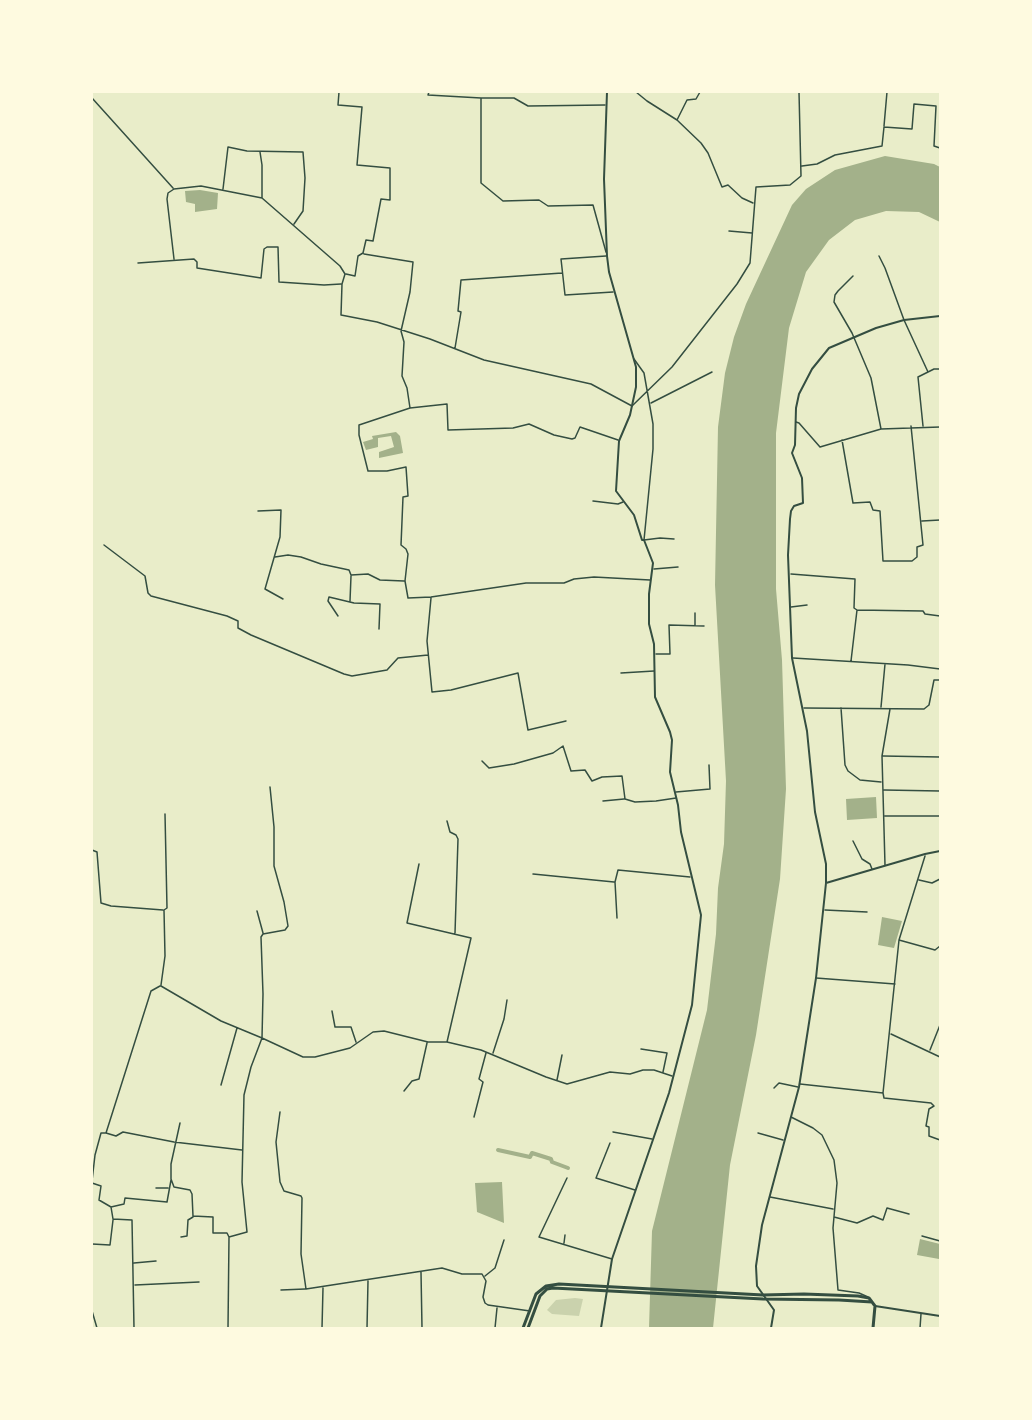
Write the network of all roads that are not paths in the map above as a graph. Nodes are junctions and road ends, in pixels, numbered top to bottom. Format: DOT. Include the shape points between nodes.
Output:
graph roads {
  1 [pos="339,92"];
  2 [pos="429,92"];
  3 [pos="607,92"];
  4 [pos="636,92"];
  5 [pos="700,92"];
  6 [pos="784,92"];
  7 [pos="886,92"];
  8 [pos="92,98"];
  9 [pos="481,98"];
  10 [pos="605,105"];
  11 [pos="677,120"];
  12 [pos="884,127"];
  13 [pos="940,148"];
  14 [pos="260,152"];
  15 [pos="801,166"];
  16 [pos="174,189"];
  17 [pos="223,190"];
  18 [pos="262,198"];
  19 [pos="754,203"];
  20 [pos="293,226"];
  21 [pos="729,231"];
  22 [pos="752,233"];
  23 [pos="363,253"];
  24 [pos="607,256"];
  25 [pos="879,256"];
  26 [pos="174,259"];
  27 [pos="138,263"];
  28 [pos="562,273"];
  29 [pos="345,274"];
  30 [pos="853,276"];
  31 [pos="342,284"];
  32 [pos="614,291"];
  33 [pos="940,316"];
  34 [pos="904,320"];
  35 [pos="401,331"];
  36 [pos="853,336"];
  37 [pos="455,348"];
  38 [pos="633,358"];
  39 [pos="940,369"];
  40 [pos="712,372"];
  41 [pos="928,372"];
  42 [pos="648,390"];
  43 [pos="651,403"];
  44 [pos="632,406"];
  45 [pos="410,408"];
  46 [pos="795,421"];
  47 [pos="911,426"];
  48 [pos="923,426"];
  49 [pos="940,427"];
  50 [pos="881,429"];
  51 [pos="842,440"];
  52 [pos="619,441"];
  53 [pos="593,501"];
  54 [pos="623,501"];
  55 [pos="258,511"];
  56 [pos="940,520"];
  57 [pos="921,522"];
  58 [pos="674,539"];
  59 [pos="645,540"];
  60 [pos="104,545"];
  61 [pos="275,557"];
  62 [pos="678,567"];
  63 [pos="653,569"];
  64 [pos="790,574"];
  65 [pos="351,575"];
  66 [pos="651,580"];
  67 [pos="405,581"];
  68 [pos="431,597"];
  69 [pos="283,599"];
  70 [pos="350,602"];
  71 [pos="807,605"];
  72 [pos="790,607"];
  73 [pos="856,610"];
  74 [pos="695,614"];
  75 [pos="338,616"];
  76 [pos="940,616"];
  77 [pos="696,626"];
  78 [pos="704,626"];
  79 [pos="379,629"];
  80 [pos="655,654"];
  81 [pos="428,655"];
  82 [pos="792,658"];
  83 [pos="852,661"];
  84 [pos="885,663"];
  85 [pos="940,669"];
  86 [pos="654,671"];
  87 [pos="621,674"];
  88 [pos="940,680"];
  89 [pos="890,707"];
  90 [pos="803,708"];
  91 [pos="841,708"];
  92 [pos="881,708"];
  93 [pos="566,721"];
  94 [pos="882,756"];
  95 [pos="940,757"];
  96 [pos="482,761"];
  97 [pos="709,765"];
  98 [pos="882,782"];
  99 [pos="270,787"];
  100 [pos="883,790"];
  101 [pos="940,791"];
  102 [pos="675,792"];
  103 [pos="676,798"];
  104 [pos="625,799"];
  105 [pos="603,801"];
  106 [pos="165,814"];
  107 [pos="884,816"];
  108 [pos="940,816"];
  109 [pos="447,821"];
  110 [pos="853,841"];
  111 [pos="92,850"];
  112 [pos="940,851"];
  113 [pos="925,854"];
  114 [pos="419,864"];
  115 [pos="885,866"];
  116 [pos="872,870"];
  117 [pos="534,874"];
  118 [pos="691,877"];
  119 [pos="918,879"];
  120 [pos="940,879"];
  121 [pos="615,882"];
  122 [pos="826,883"];
  123 [pos="164,910"];
  124 [pos="824,910"];
  125 [pos="257,911"];
  126 [pos="867,912"];
  127 [pos="617,918"];
  128 [pos="263,934"];
  129 [pos="455,934"];
  130 [pos="900,940"];
  131 [pos="940,946"];
  132 [pos="816,978"];
  133 [pos="896,985"];
  134 [pos="161,986"];
  135 [pos="507,1000"];
  136 [pos="332,1011"];
  137 [pos="940,1025"];
  138 [pos="237,1028"];
  139 [pos="891,1034"];
  140 [pos="262,1038"];
  141 [pos="428,1042"];
  142 [pos="447,1042"];
  143 [pos="356,1043"];
  144 [pos="641,1049"];
  145 [pos="930,1051"];
  146 [pos="486,1052"];
  147 [pos="493,1054"];
  148 [pos="562,1054"];
  149 [pos="940,1057"];
  150 [pos="663,1073"];
  151 [pos="673,1076"];
  152 [pos="556,1081"];
  153 [pos="221,1085"];
  154 [pos="799,1086"];
  155 [pos="774,1088"];
  156 [pos="404,1091"];
  157 [pos="883,1093"];
  158 [pos="280,1112"];
  159 [pos="791,1116"];
  160 [pos="474,1117"];
  161 [pos="180,1123"];
  162 [pos="613,1132"];
  163 [pos="106,1133"];
  164 [pos="758,1133"];
  165 [pos="652,1139"];
  166 [pos="784,1140"];
  167 [pos="940,1140"];
  168 [pos="177,1142"];
  169 [pos="610,1143"];
  170 [pos="242,1150"];
  171 [pos="567,1178"];
  172 [pos="171,1179"];
  173 [pos="92,1182"];
  174 [pos="156,1188"];
  175 [pos="169,1188"];
  176 [pos="636,1190"];
  177 [pos="769,1197"];
  178 [pos="111,1207"];
  179 [pos="834,1209"];
  180 [pos="909,1214"];
  181 [pos="193,1216"];
  182 [pos="833,1217"];
  183 [pos="113,1218"];
  184 [pos="565,1235"];
  185 [pos="922,1236"];
  186 [pos="181,1237"];
  187 [pos="229,1237"];
  188 [pos="504,1240"];
  189 [pos="940,1241"];
  190 [pos="92,1244"];
  191 [pos="564,1244"];
  192 [pos="612,1259"];
  193 [pos="156,1261"];
  194 [pos="134,1263"];
  195 [pos="421,1271"];
  196 [pos="485,1276"];
  197 [pos="368,1280"];
  198 [pos="199,1282"];
  199 [pos="134,1285"];
  200 [pos="323,1287"];
  201 [pos="586,1288"];
  202 [pos="306,1289"];
  203 [pos="281,1290"];
  204 [pos="869,1298"];
  205 [pos="874,1304"];
  206 [pos="497,1308"];
  207 [pos="92,1311"];
  208 [pos="532,1311"];
  209 [pos="921,1313"];
  210 [pos="940,1315"];
  211 [pos="92,1317"];
  212 [pos="97,1329"];
  213 [pos="134,1329"];
  214 [pos="228,1329"];
  215 [pos="322,1329"];
  216 [pos="367,1329"];
  217 [pos="422,1329"];
  218 [pos="495,1329"];
  219 [pos="523,1329"];
  220 [pos="528,1329"];
  221 [pos="601,1329"];
  222 [pos="771,1329"];
  223 [pos="873,1329"];
  224 [pos="920,1329"];
  1 -- 23 [label="street" via="338,105 362,106 357,165 390,168 390,200 381,199 372,241 366,240"];
  2 -- 9 [label="street" via="428,95"];
  3 -- 10 [label="street"];
  4 -- 11 [label="street"];
  5 -- 11 [label="street" via="696,99 687,100"];
  6 -- 15 [label="street" via="799,92"];
  7 -- 12 [label="street"];
  8 -- 16 [label="street"];
  9 -- 10 [label="street" via="514,98 528,106"];
  9 -- 24 [label="street" via="481,183 503,201 593,205"];
  10 -- 24 [label="street"];
  11 -- 19 [label="street" via="708,153 722,187 728,185"];
  12 -- 13 [label="street" via="912,129 914,104 936,106 934,146"];
  12 -- 15 [label="street" via="882,146"];
  14 -- 17 [label="street" via="228,147"];
  14 -- 18 [label="street"];
  14 -- 20 [label="street" via="303,152 303,211"];
  15 -- 19 [label="street" via="801,176 790,185 756,187"];
  16 -- 17 [label="street" via="201,186"];
  16 -- 26 [label="street" via="168,192 167,199"];
  17 -- 18 [label="street"];
  18 -- 20 [label="street"];
  19 -- 22 [label="street"];
  20 -- 29 [label="street"];
  21 -- 22 [label="street"];
  22 -- 42 [label="street" via="750,263 737,284 672,367"];
  23 -- 29 [label="street" via="358,256 355,276"];
  23 -- 35 [label="street" via="413,262"];
  24 -- 28 [label="street" via="561,259"];
  24 -- 32 [label="street"];
  25 -- 34 [label="street"];
  26 -- 27 [label="street"];
  26 -- 31 [label="street" via="194,259 197,268 261,278 264,249 278,247 279,282"];
  28 -- 32 [label="street" via="565,296"];
  28 -- 37 [label="street" via="461,280"];
  29 -- 31 [label="street"];
  30 -- 36 [label="street" via="834,295 834,302"];
  31 -- 35 [label="street" via="341,315"];
  32 -- 38 [label="street"];
  33 -- 34 [label="street"];
  34 -- 36 [label="street"];
  34 -- 41 [label="street"];
  35 -- 37 [label="street"];
  35 -- 45 [label="street" via="402,376"];
  36 -- 46 [label="street" via="829,348 812,369 799,394"];
  36 -- 50 [label="street" via="871,378"];
  37 -- 44 [label="street" via="484,360 591,384"];
  38 -- 42 [label="street" via="644,373"];
  38 -- 44 [label="street" via="636,387"];
  39 -- 41 [label="street"];
  40 -- 43 [label="street"];
  41 -- 48 [label="street" via="918,380"];
  42 -- 43 [label="street"];
  42 -- 44 [label="street"];
  43 -- 59 [label="street" via="653,449"];
  44 -- 52 [label="street"];
  45 -- 52 [label="street" via="447,404 448,430 529,424 572,439 580,427"];
  45 -- 67 [label="street" via="359,425 368,471 406,467 408,496 404,497 401,545 408,554"];
  46 -- 51 [label="street" via="819,447"];
  46 -- 64 [label="street" via="792,453 802,478 803,503 791,511"];
  47 -- 48 [label="street"];
  47 -- 50 [label="street"];
  47 -- 57 [label="street"];
  48 -- 49 [label="street"];
  50 -- 51 [label="street"];
  51 -- 57 [label="street" via="853,503 870,502 873,510 880,511 882,561 916,559 917,547 923,545"];
  52 -- 54 [label="street" via="616,491"];
  53 -- 54 [label="street"];
  54 -- 59 [label="street"];
  55 -- 61 [label="street" via="280,510"];
  56 -- 57 [label="street"];
  58 -- 59 [label="street"];
  59 -- 63 [label="street"];
  60 -- 81 [label="street" via="145,576 152,596 227,616 251,635 344,674 387,670 398,658"];
  61 -- 65 [label="street" via="301,557 349,570"];
  61 -- 69 [label="street" via="265,589"];
  62 -- 63 [label="street"];
  63 -- 66 [label="street"];
  64 -- 72 [label="street"];
  64 -- 73 [label="street" via="855,579"];
  65 -- 67 [label="street"];
  65 -- 70 [label="street"];
  66 -- 68 [label="street" via="594,577"];
  66 -- 80 [label="street" via="649,624"];
  67 -- 68 [label="street" via="408,598"];
  68 -- 81 [label="street"];
  70 -- 75 [label="street" via="329,597"];
  70 -- 79 [label="street" via="380,604"];
  71 -- 72 [label="street"];
  72 -- 82 [label="street"];
  73 -- 76 [label="street" via="923,611"];
  73 -- 83 [label="street"];
  74 -- 77 [label="street"];
  77 -- 78 [label="street"];
  77 -- 80 [label="street" via="669,625 670,654"];
  80 -- 86 [label="street"];
  81 -- 93 [label="street" via="432,692 518,673 528,730"];
  82 -- 83 [label="street"];
  82 -- 90 [label="street"];
  83 -- 84 [label="street"];
  84 -- 85 [label="street"];
  84 -- 92 [label="street"];
  86 -- 87 [label="street"];
  86 -- 102 [label="street" via="655,697 672,740 670,772"];
  88 -- 89 [label="street" via="934,680 927,708"];
  89 -- 92 [label="street"];
  89 -- 94 [label="street"];
  90 -- 91 [label="street"];
  90 -- 122 [label="street"];
  91 -- 92 [label="street"];
  91 -- 98 [label="street" via="848,771 864,782"];
  94 -- 95 [label="street"];
  94 -- 98 [label="street"];
  96 -- 104 [label="street" via="489,768 514,764 553,753 563,746 571,771 585,770 592,782 622,776"];
  97 -- 102 [label="street" via="710,789"];
  98 -- 100 [label="street"];
  99 -- 128 [label="street" via="274,866 288,926"];
  100 -- 101 [label="street"];
  100 -- 107 [label="street"];
  102 -- 103 [label="street"];
  103 -- 104 [label="street"];
  103 -- 118 [label="street"];
  104 -- 105 [label="street"];
  106 -- 123 [label="street"];
  107 -- 108 [label="street"];
  107 -- 115 [label="street"];
  109 -- 129 [label="street" via="450,832 458,839"];
  110 -- 116 [label="street"];
  111 -- 123 [label="street" via="97,852 101,903"];
  112 -- 113 [label="street"];
  113 -- 115 [label="street"];
  113 -- 119 [label="street"];
  114 -- 129 [label="street" via="407,923"];
  115 -- 116 [label="street"];
  116 -- 122 [label="street"];
  117 -- 121 [label="street"];
  118 -- 121 [label="street" via="618,870"];
  118 -- 151 [label="street" via="701,915 700,930 692,1005"];
  119 -- 120 [label="street" via="932,883"];
  119 -- 130 [label="street"];
  121 -- 127 [label="street"];
  122 -- 124 [label="street"];
  123 -- 134 [label="street"];
  124 -- 126 [label="street"];
  124 -- 132 [label="street"];
  125 -- 128 [label="street"];
  128 -- 140 [label="street"];
  129 -- 142 [label="street" via="472,940"];
  130 -- 131 [label="street" via="935,950"];
  130 -- 133 [label="street"];
  132 -- 133 [label="street"];
  132 -- 154 [label="street"];
  133 -- 139 [label="street"];
  134 -- 138 [label="street"];
  134 -- 163 [label="street" via="151,991"];
  135 -- 147 [label="street"];
  136 -- 143 [label="street" via="336,1027 351,1027"];
  137 -- 145 [label="street"];
  138 -- 140 [label="street"];
  138 -- 153 [label="street"];
  139 -- 145 [label="street"];
  139 -- 157 [label="street"];
  140 -- 143 [label="street" via="303,1057 339,1051"];
  140 -- 170 [label="street" via="244,1095"];
  141 -- 142 [label="street"];
  141 -- 143 [label="street" via="384,1031 373,1032"];
  141 -- 156 [label="street" via="418,1080"];
  142 -- 146 [label="street"];
  144 -- 150 [label="street" via="667,1053"];
  145 -- 149 [label="street"];
  146 -- 147 [label="street"];
  146 -- 160 [label="street"];
  147 -- 152 [label="street"];
  148 -- 152 [label="street"];
  150 -- 151 [label="street"];
  150 -- 152 [label="street" via="610,1072 567,1084"];
  151 -- 165 [label="street"];
  154 -- 155 [label="street" via="779,1083"];
  154 -- 157 [label="street"];
  154 -- 159 [label="street"];
  157 -- 167 [label="street" via="884,1098 931,1103 934,1106 929,1109 926,1126 929,1136"];
  158 -- 202 [label="street" via="276,1142 280,1182 285,1191 302,1198"];
  159 -- 166 [label="street"];
  159 -- 179 [label="street" via="822,1135 834,1160"];
  161 -- 168 [label="street"];
  162 -- 165 [label="street"];
  163 -- 168 [label="street" via="116,1136 123,1132"];
  163 -- 173 [label="street" via="101,1133"];
  164 -- 166 [label="street"];
  165 -- 176 [label="street"];
  166 -- 177 [label="street"];
  168 -- 170 [label="street"];
  168 -- 172 [label="street"];
  169 -- 176 [label="street" via="596,1178"];
  170 -- 187 [label="street" via="247,1232"];
  171 -- 191 [label="street" via="539,1237"];
  172 -- 175 [label="street"];
  172 -- 181 [label="street" via="177,1189 190,1190"];
  173 -- 178 [label="street" via="101,1186 99,1200"];
  174 -- 175 [label="street"];
  175 -- 178 [label="street" via="167,1202 125,1198 124,1204"];
  176 -- 192 [label="street"];
  177 -- 179 [label="street"];
  177 -- 222 [label="street" via="756,1278 757,1286 773,1307"];
  178 -- 183 [label="street"];
  179 -- 182 [label="street"];
  180 -- 182 [label="street" via="887,1208 883,1220 873,1216 857,1223"];
  181 -- 186 [label="street" via="188,1220 187,1236"];
  181 -- 187 [label="street" via="213,1217 213,1233 227,1233"];
  182 -- 204 [label="street" via="838,1290"];
  183 -- 190 [label="street" via="110,1245"];
  183 -- 194 [label="street" via="132,1220"];
  184 -- 191 [label="street"];
  185 -- 189 [label="street"];
  187 -- 214 [label="street"];
  188 -- 196 [label="street" via="495,1268"];
  191 -- 192 [label="street"];
  192 -- 221 [label="street"];
  193 -- 194 [label="street"];
  194 -- 199 [label="street"];
  195 -- 196 [label="street" via="442,1268"];
  195 -- 197 [label="street"];
  195 -- 217 [label="street"];
  196 -- 206 [label="street" via="485,1303"];
  197 -- 200 [label="street"];
  197 -- 216 [label="street"];
  198 -- 199 [label="street"];
  199 -- 213 [label="street"];
  200 -- 202 [label="street"];
  200 -- 215 [label="street"];
  201 -- 204 [label="main road"];
  201 -- 205 [label="main road"];
  201 -- 208 [label="main road" via="546,1286 536,1294"];
  202 -- 203 [label="street"];
  204 -- 205 [label="main road"];
  205 -- 209 [label="street"];
  205 -- 223 [label="main road"];
  206 -- 208 [label="street"];
  206 -- 218 [label="street"];
  207 -- 211 [label="street"];
  208 -- 219 [label="main road"];
  208 -- 220 [label="main road"];
  209 -- 210 [label="street"];
  209 -- 224 [label="street"];
  211 -- 212 [label="street"];
}
